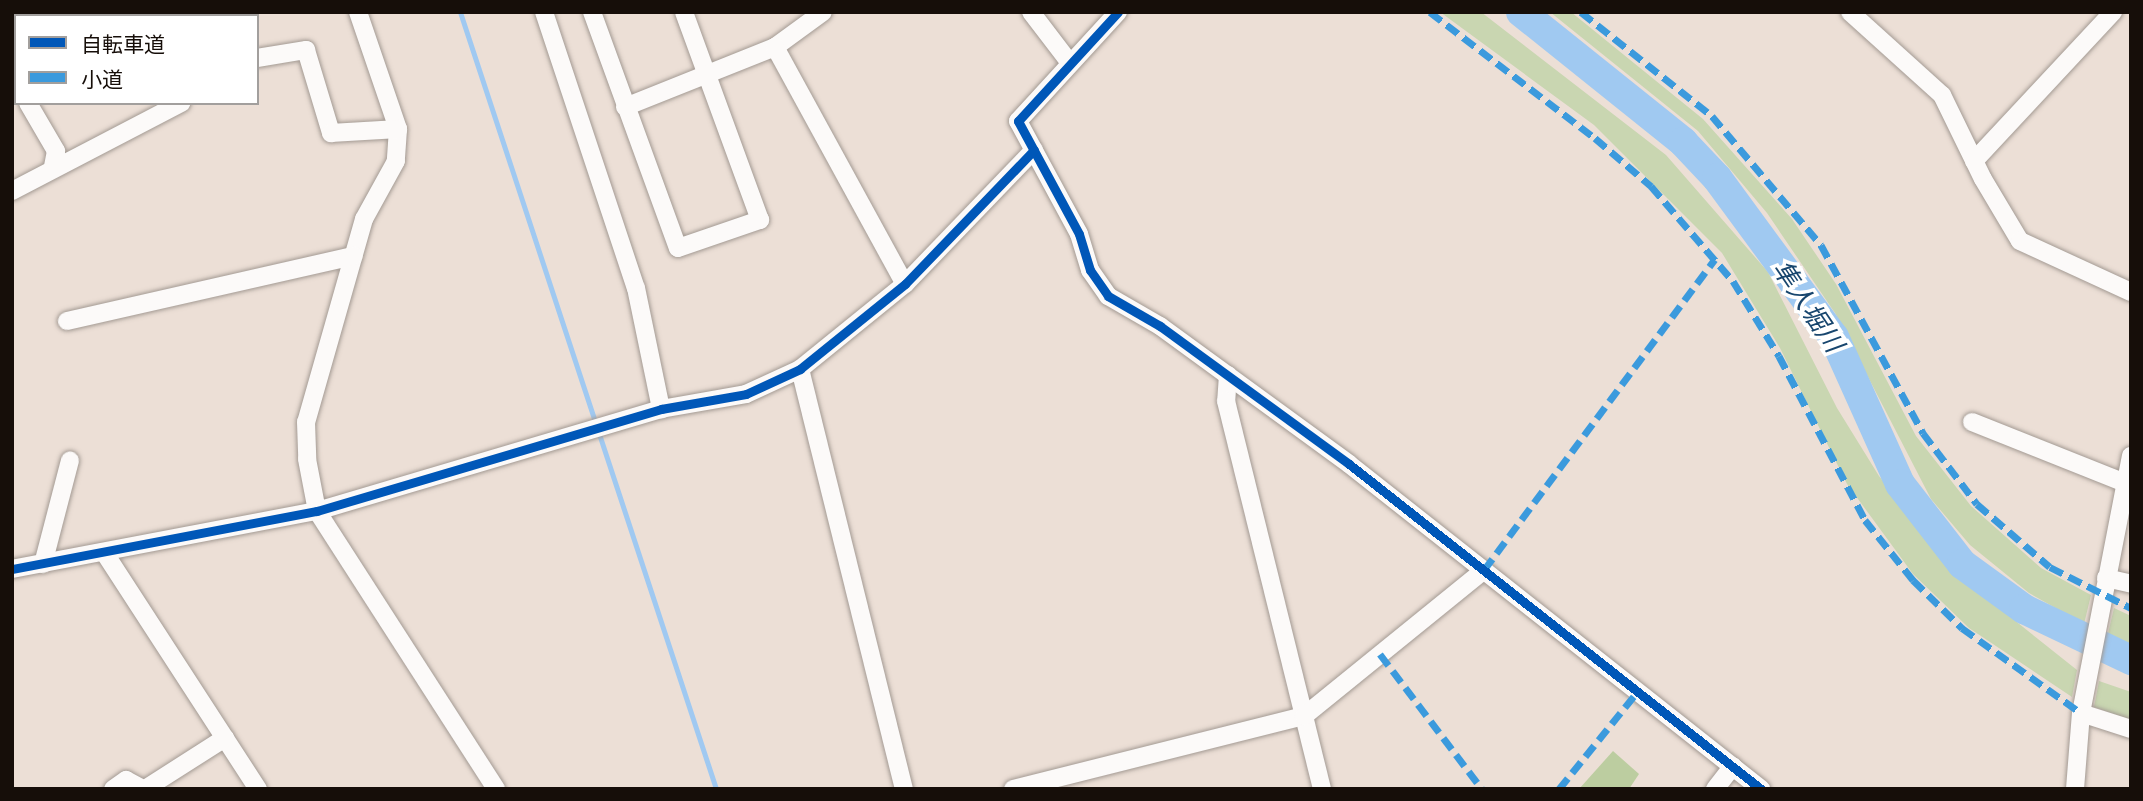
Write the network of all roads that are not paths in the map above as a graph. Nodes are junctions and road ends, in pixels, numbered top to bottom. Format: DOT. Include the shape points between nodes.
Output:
graph roads {
  1 [pos="358,12"];
  2 [pos="544,12"];
  3 [pos="592,12"];
  4 [pos="684,12"];
  5 [pos="823,12"];
  6 [pos="1031,12"];
  7 [pos="1118,12"];
  8 [pos="1850,12"];
  9 [pos="2113,12"];
  10 [pos="775,47"];
  11 [pos="259,58"];
  12 [pos="1070,63"];
  13 [pos="705,76"];
  14 [pos="29,105"];
  15 [pos="177,105"];
  16 [pos="625,107"];
  17 [pos="398,129"];
  18 [pos="1034,150"];
  19 [pos="1974,161"];
  20 [pos="53,167"];
  21 [pos="12,191"];
  22 [pos="354,256"];
  23 [pos="905,284"];
  24 [pos="2131,292"];
  25 [pos="67,321"];
  26 [pos="800,369"];
  27 [pos="1228,376"];
  28 [pos="660,409"];
  29 [pos="1972,422"];
  30 [pos="70,460"];
  31 [pos="2128,471"];
  32 [pos="317,511"];
  33 [pos="104,552"];
  34 [pos="43,564"];
  35 [pos="12,569"];
  36 [pos="1484,569"];
  37 [pos="2131,584"];
  38 [pos="2104,587"];
  39 [pos="2081,713"];
  40 [pos="1304,716"];
  41 [pos="2131,729"];
  42 [pos="225,738"];
  43 [pos="1733,766"];
  44 [pos="113,789"];
  45 [pos="144,789"];
  46 [pos="258,789"];
  47 [pos="496,789"];
  48 [pos="904,789"];
  49 [pos="1013,789"];
  50 [pos="1322,789"];
  51 [pos="1715,789"];
  52 [pos="1761,789"];
  53 [pos="2075,789"];
  1 -- 17 [label="street"];
  2 -- 28 [label="street" via="636,288"];
  3 -- 16 [label="street"];
  4 -- 13 [label="street"];
  5 -- 10 [label="street"];
  6 -- 12 [label="street"];
  7 -- 12 [label="street"];
  8 -- 19 [label="street" via="1942,95"];
  9 -- 19 [label="street"];
  10 -- 13 [label="street"];
  10 -- 23 [label="street"];
  11 -- 17 [label="street" via="306,50 331,132"];
  12 -- 18 [label="street" via="1018,121"];
  13 -- 16 [label="street"];
  13 -- 16 [label="street" via="760,220 678,248"];
  14 -- 20 [label="street" via="56,151"];
  15 -- 20 [label="street"];
  17 -- 22 [label="street" via="396,161 364,219"];
  18 -- 23 [label="street"];
  18 -- 27 [label="street" via="1079,234 1090,270 1108,296 1160,326"];
  19 -- 24 [label="street" via="2020,241"];
  20 -- 21 [label="street"];
  22 -- 25 [label="street"];
  22 -- 32 [label="street" via="306,422 307,459"];
  23 -- 26 [label="street"];
  26 -- 28 [label="street" via="746,394"];
  26 -- 48 [label="street"];
  27 -- 36 [label="street"];
  27 -- 40 [label="street" via="1226,401"];
  28 -- 32 [label="street"];
  29 -- 31 [label="street"];
  30 -- 34 [label="street"];
  31 -- 38 [label="street"];
  32 -- 33 [label="street"];
  32 -- 47 [label="street"];
  33 -- 34 [label="street"];
  33 -- 42 [label="street"];
  34 -- 35 [label="street"];
  36 -- 40 [label="street"];
  36 -- 43 [label="street"];
  37 -- 38 [label="street"];
  38 -- 39 [label="street"];
  39 -- 41 [label="street"];
  39 -- 53 [label="street"];
  40 -- 49 [label="street"];
  40 -- 50 [label="street"];
  42 -- 45 [label="street"];
  42 -- 46 [label="street"];
  43 -- 51 [label="street"];
  43 -- 52 [label="street"];
  44 -- 45 [label="street" via="125,780"];
}
